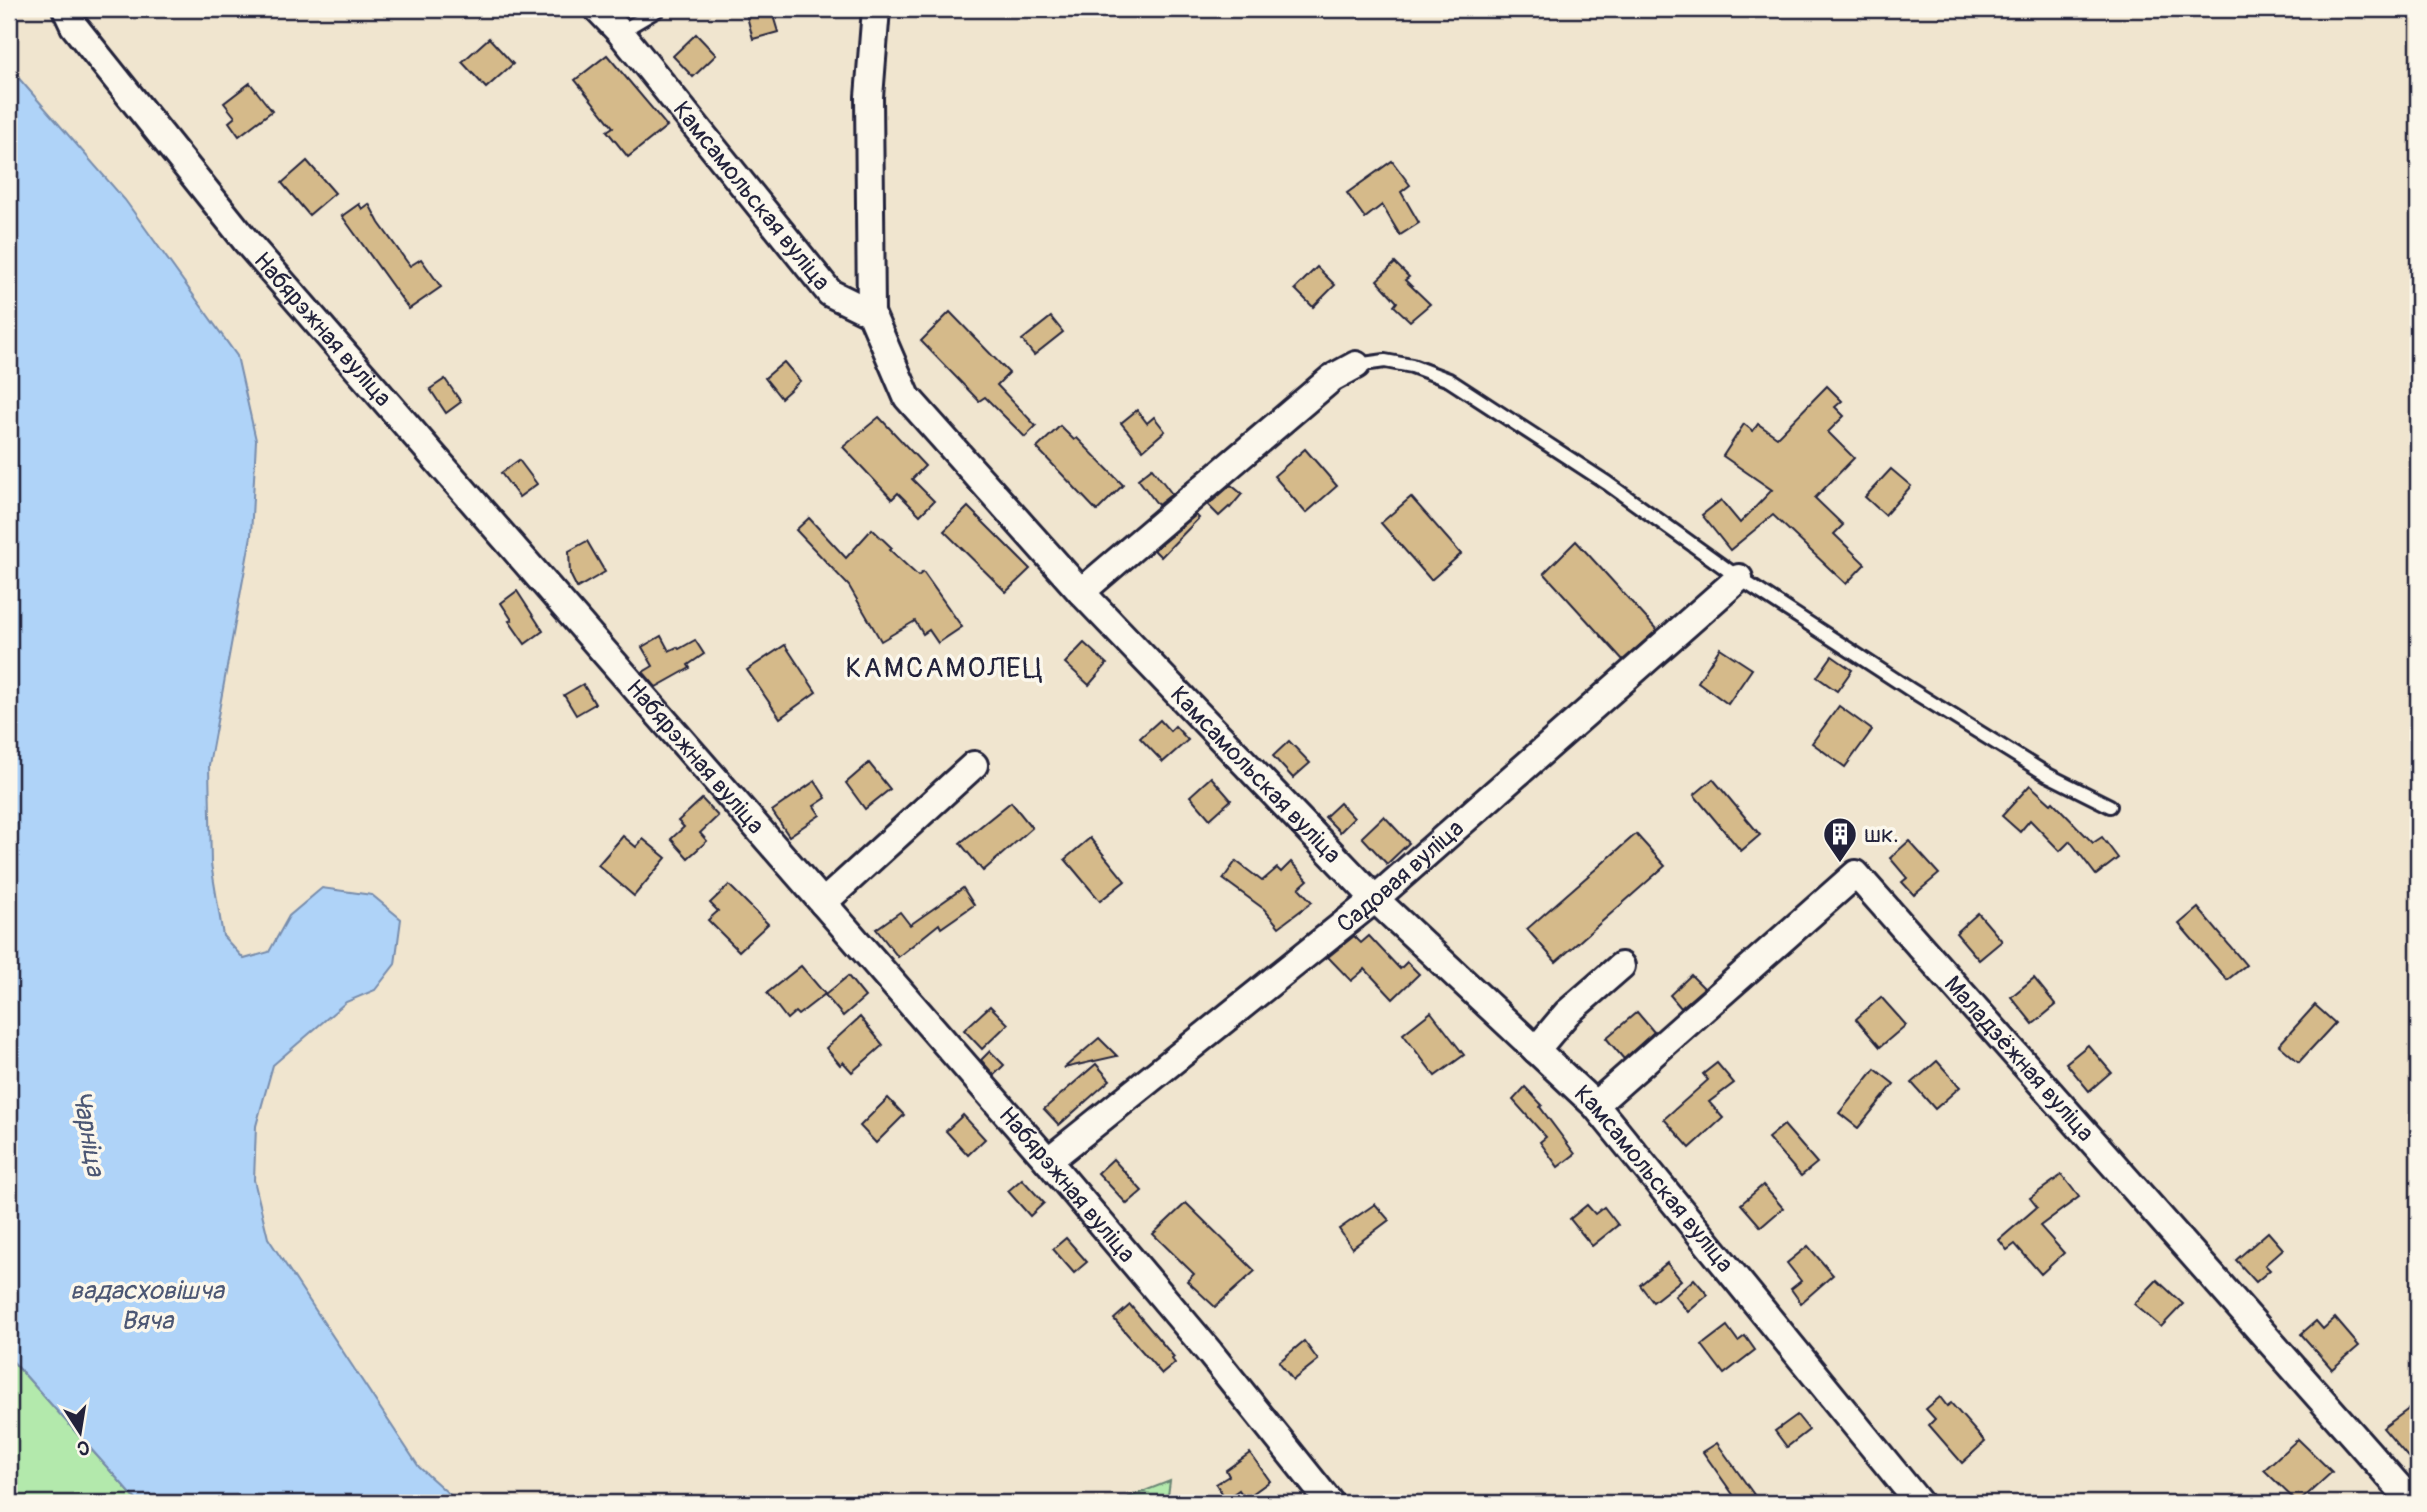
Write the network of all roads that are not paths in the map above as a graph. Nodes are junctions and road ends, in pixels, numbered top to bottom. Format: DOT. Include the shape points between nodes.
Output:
graph roads {
  1 [pos="66,9"];
  2 [pos="598,9"];
  3 [pos="659,9"];
  4 [pos="876,9"];
  5 [pos="620,32"];
  6 [pos="871,313"];
  7 [pos="1356,365"];
  8 [pos="1739,578"];
  9 [pos="1081,592"];
  10 [pos="974,765"];
  11 [pos="2110,806"];
  12 [pos="1374,899"];
  13 [pos="823,903"];
  14 [pos="1621,966"];
  15 [pos="1536,1050"];
  16 [pos="1595,1105"];
  17 [pos="1048,1161"];
  18 [pos="1330,1503"];
  19 [pos="1919,1503"];
  20 [pos="2413,1503"];
  1 -- 13 [label="street, Набярэжная вуліца" via="74,26 247,241"];
  2 -- 5 [label="street, Камсамольская вуліца"];
  3 -- 5 [label="lane"];
  4 -- 6 [label="street" via="870,97"];
  5 -- 6 [label="street, Камсамольская вуліца" via="830,293"];
  6 -- 9 [label="street, Камсамольская вуліца" via="907,397"];
  7 -- 8 [label="lane" via="1385,361 1449,380 1607,483"];
  7 -- 9 [label="street" via="1332,378"];
  8 -- 11 [label="lane" via="2048,775"];
  8 -- 12 [label="street, Садовая вуліца"];
  9 -- 12 [label="street, Камсамольская вуліца"];
  10 -- 13 [label="street"];
  12 -- 15 [label="street, Камсамольская вуліца"];
  12 -- 17 [label="street, Садовая вуліца"];
  13 -- 17 [label="street, Набярэжная вуліца"];
  14 -- 15 [label="street" via="1567,1013"];
  15 -- 16 [label="street, Камсамольская вуліца"];
  16 -- 19 [label="street, Камсамольская вуліца"];
  16 -- 20 [label="street, Маладзёжная вуліца" via="1856,874"];
  17 -- 18 [label="street, Набярэжная вуліца"];
}
